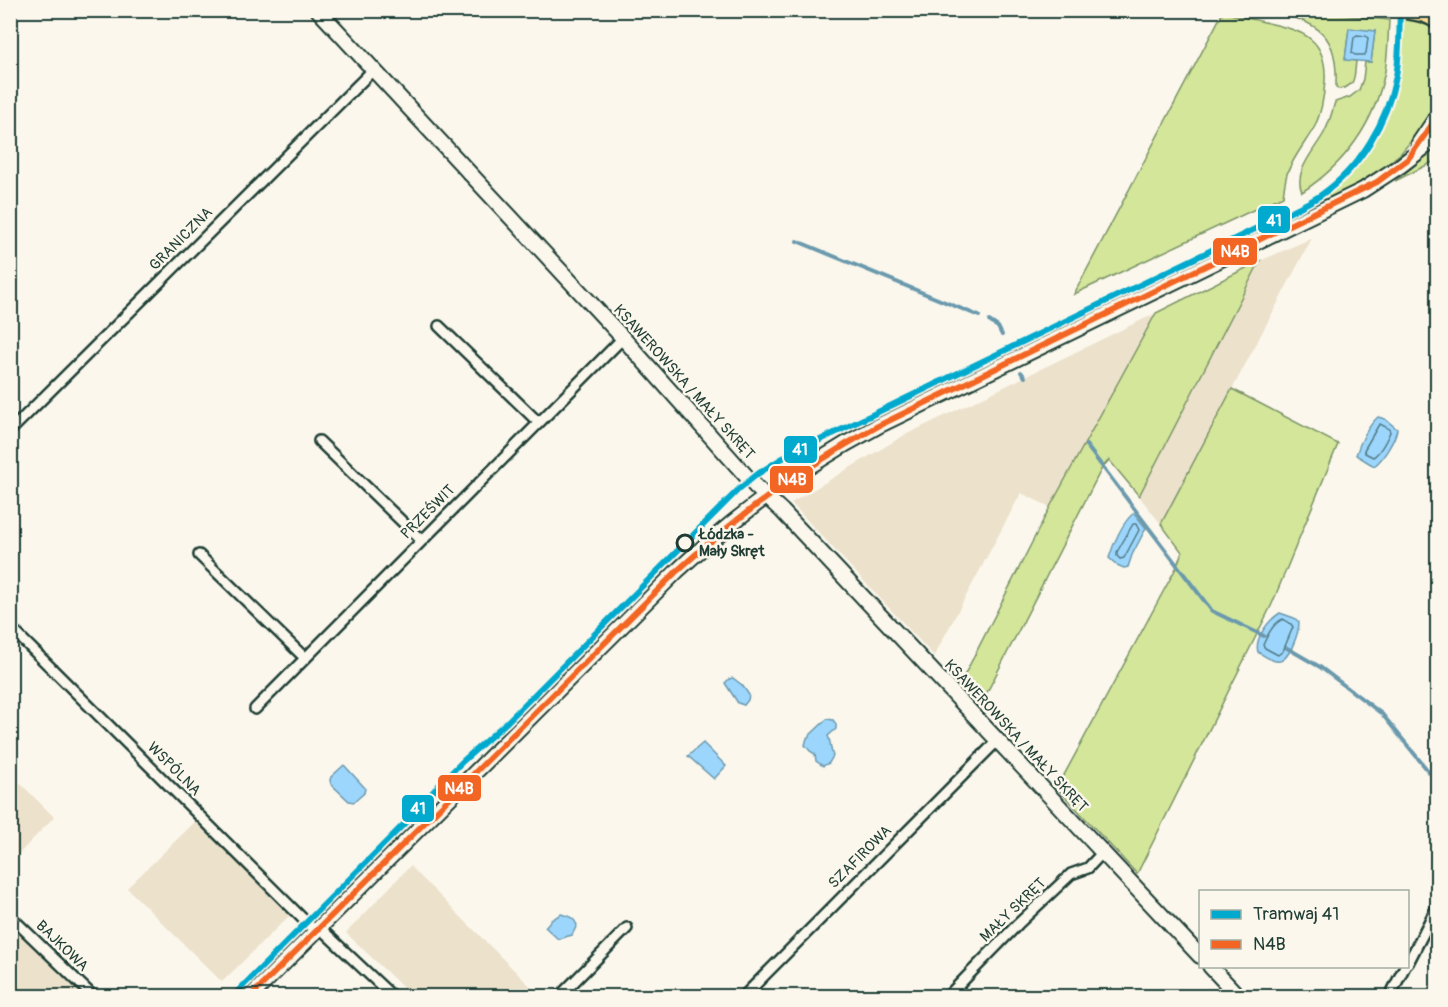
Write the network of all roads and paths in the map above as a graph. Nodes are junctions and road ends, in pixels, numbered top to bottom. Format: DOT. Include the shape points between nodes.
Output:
graph roads {
  1 [pos="318,10"];
  2 [pos="1401,10"];
  3 [pos="1433,10"];
  4 [pos="1437,21"];
  5 [pos="373,69"];
  6 [pos="1437,115"];
  7 [pos="1437,133"];
  8 [pos="1408,159"];
  9 [pos="439,326"];
  10 [pos="623,338"];
  11 [pos="538,422"];
  12 [pos="10,431"];
  13 [pos="319,441"];
  14 [pos="766,496"];
  15 [pos="421,540"];
  16 [pos="199,555"];
  17 [pos="10,627"];
  18 [pos="304,658"];
  19 [pos="255,709"];
  20 [pos="998,740"];
  21 [pos="1103,852"];
  22 [pos="1437,905"];
  23 [pos="10,916"];
  24 [pos="627,928"];
  25 [pos="318,930"];
  26 [pos="1199,955"];
  27 [pos="1409,958"];
  28 [pos="1212,968"];
  29 [pos="1404,968"];
  30 [pos="93,996"];
  31 [pos="251,996"];
  32 [pos="392,996"];
  33 [pos="560,996"];
  34 [pos="744,996"];
  35 [pos="948,996"];
  36 [pos="1238,996"];
  37 [pos="1390,996"];
  1 -- 5 [label="main road, KSAWEROWSKA / MAŁY SKRĘT"];
  2 -- 4 [label="main road"];
  3 -- 4 [label="main road"];
  5 -- 10 [label="main road, KSAWEROWSKA / MAŁY SKRĘT"];
  5 -- 12 [label="street, GRANICZNA"];
  6 -- 8 [label="main road"];
  7 -- 8 [label="main road"];
  8 -- 14 [label="main road" via="1363,190 878,426"];
  9 -- 11 [label="street"];
  10 -- 11 [label="street, PRZEŚWIT"];
  10 -- 14 [label="main road, KSAWEROWSKA / MAŁY SKRĘT"];
  11 -- 15 [label="street, PRZEŚWIT"];
  13 -- 15 [label="street"];
  14 -- 20 [label="main road, KSAWEROWSKA / MAŁY SKRĘT"];
  14 -- 25 [label="main road" via="677,571"];
  15 -- 18 [label="street, PRZEŚWIT"];
  16 -- 18 [label="street"];
  17 -- 25 [label="street, WSPÓLNA"];
  18 -- 19 [label="street, PRZEŚWIT"];
  20 -- 21 [label="main road, KSAWEROWSKA / MAŁY SKRĘT"];
  20 -- 34 [label="street, SZAFIROWA"];
  21 -- 26 [label="main road, KSAWEROWSKA / MAŁY SKRĘT"];
  21 -- 35 [label="street, MAŁY SKRĘT" via="1088,868 1071,874"];
  22 -- 27 [label="street"];
  23 -- 30 [label="street, BAJKOWA"];
  24 -- 33 [label="street"];
  25 -- 31 [label="main road"];
  25 -- 32 [label="street, WSPÓLNA"];
  28 -- 36 [label="main road"];
  29 -- 37 [label="street"];
}
